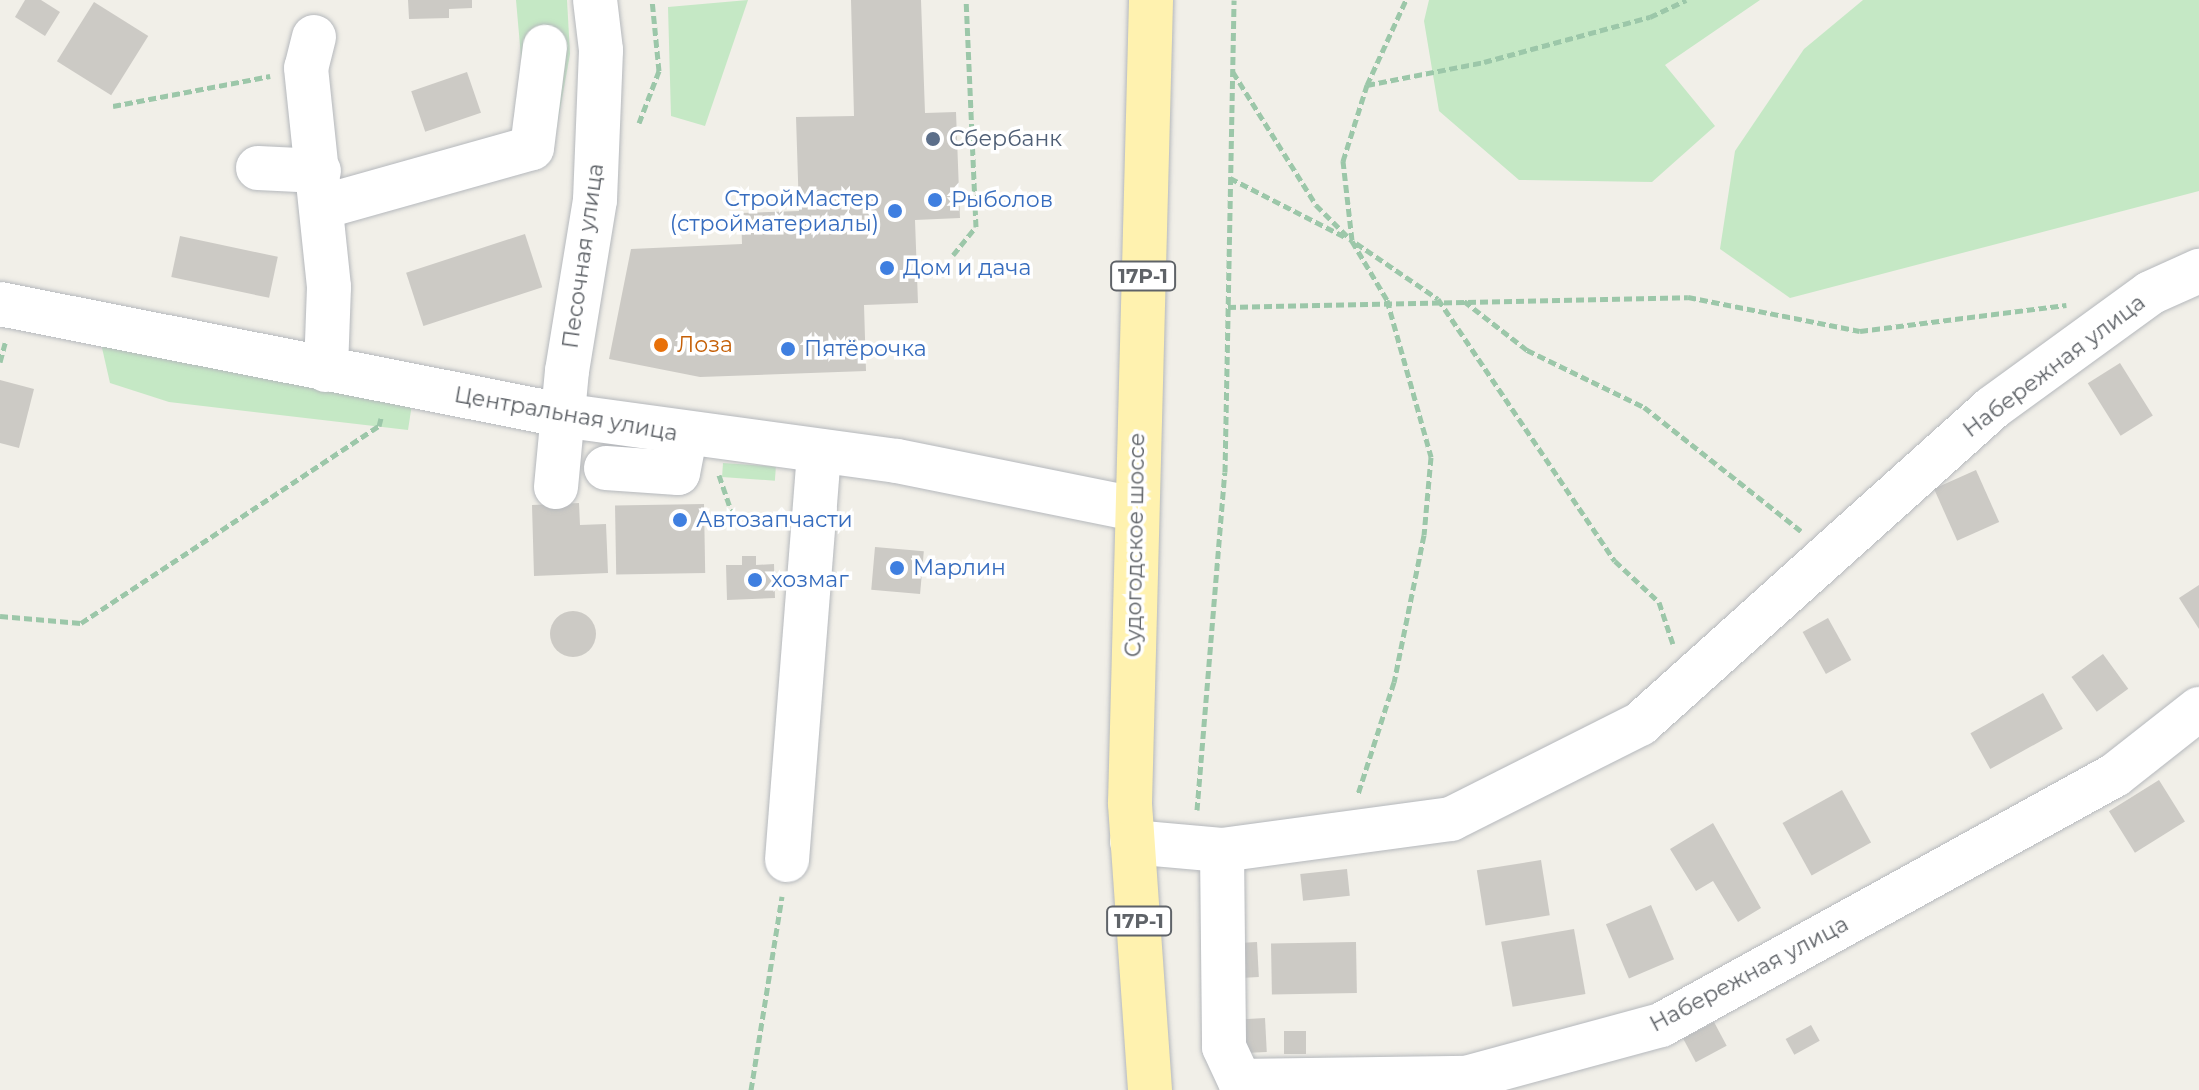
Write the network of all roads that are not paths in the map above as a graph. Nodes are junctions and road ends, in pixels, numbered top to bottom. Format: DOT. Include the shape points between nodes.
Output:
graph roads {
  1 [pos="595,0"];
  2 [pos="1151,0"];
  3 [pos="314,37"];
  4 [pos="545,47"];
  5 [pos="258,168"];
  6 [pos="321,189"];
  7 [pos="2199,271"];
  8 [pos="0,304"];
  9 [pos="326,370"];
  10 [pos="561,415"];
  11 [pos="685,436"];
  12 [pos="819,451"];
  13 [pos="606,468"];
  14 [pos="556,487"];
  15 [pos="1135,509"];
  16 [pos="2199,709"];
  17 [pos="1132,842"];
  18 [pos="1208,849"];
  19 [pos="787,860"];
  20 [pos="1150,1090"];
  1 -- 10 [label="street, Песочная улица" via="601,50 595,200"];
  2 -- 15 [label="main road, Судогодское шоссе / 17Р-1"];
  3 -- 6 [label="street" via="306,68"];
  4 -- 6 [label="street" via="532,148"];
  5 -- 6 [label="street"];
  6 -- 9 [label="street" via="329,287"];
  7 -- 18 [label="street, Набережная улица" via="2150,293 1992,408 1640,724 1451,819"];
  8 -- 9 [label="street, Центральная улица"];
  9 -- 10 [label="street, Центральная улица"];
  10 -- 11 [label="street, Центральная улица"];
  10 -- 14 [label="street, Песочная улица"];
  11 -- 12 [label="street, Центральная улица"];
  11 -- 13 [label="street" via="678,473"];
  12 -- 15 [label="street, Центральная улица" via="897,461"];
  12 -- 19 [label="street"];
  15 -- 17 [label="main road, Судогодское шоссе / 17Р-1"];
  16 -- 18 [label="street, Набережная улица" via="2115,775 1661,1025 1466,1078 1240,1081 1224,1047"];
  17 -- 18 [label="street, Набережная улица"];
  17 -- 20 [label="main road, Судогодское шоссе / 17Р-1"];
}
